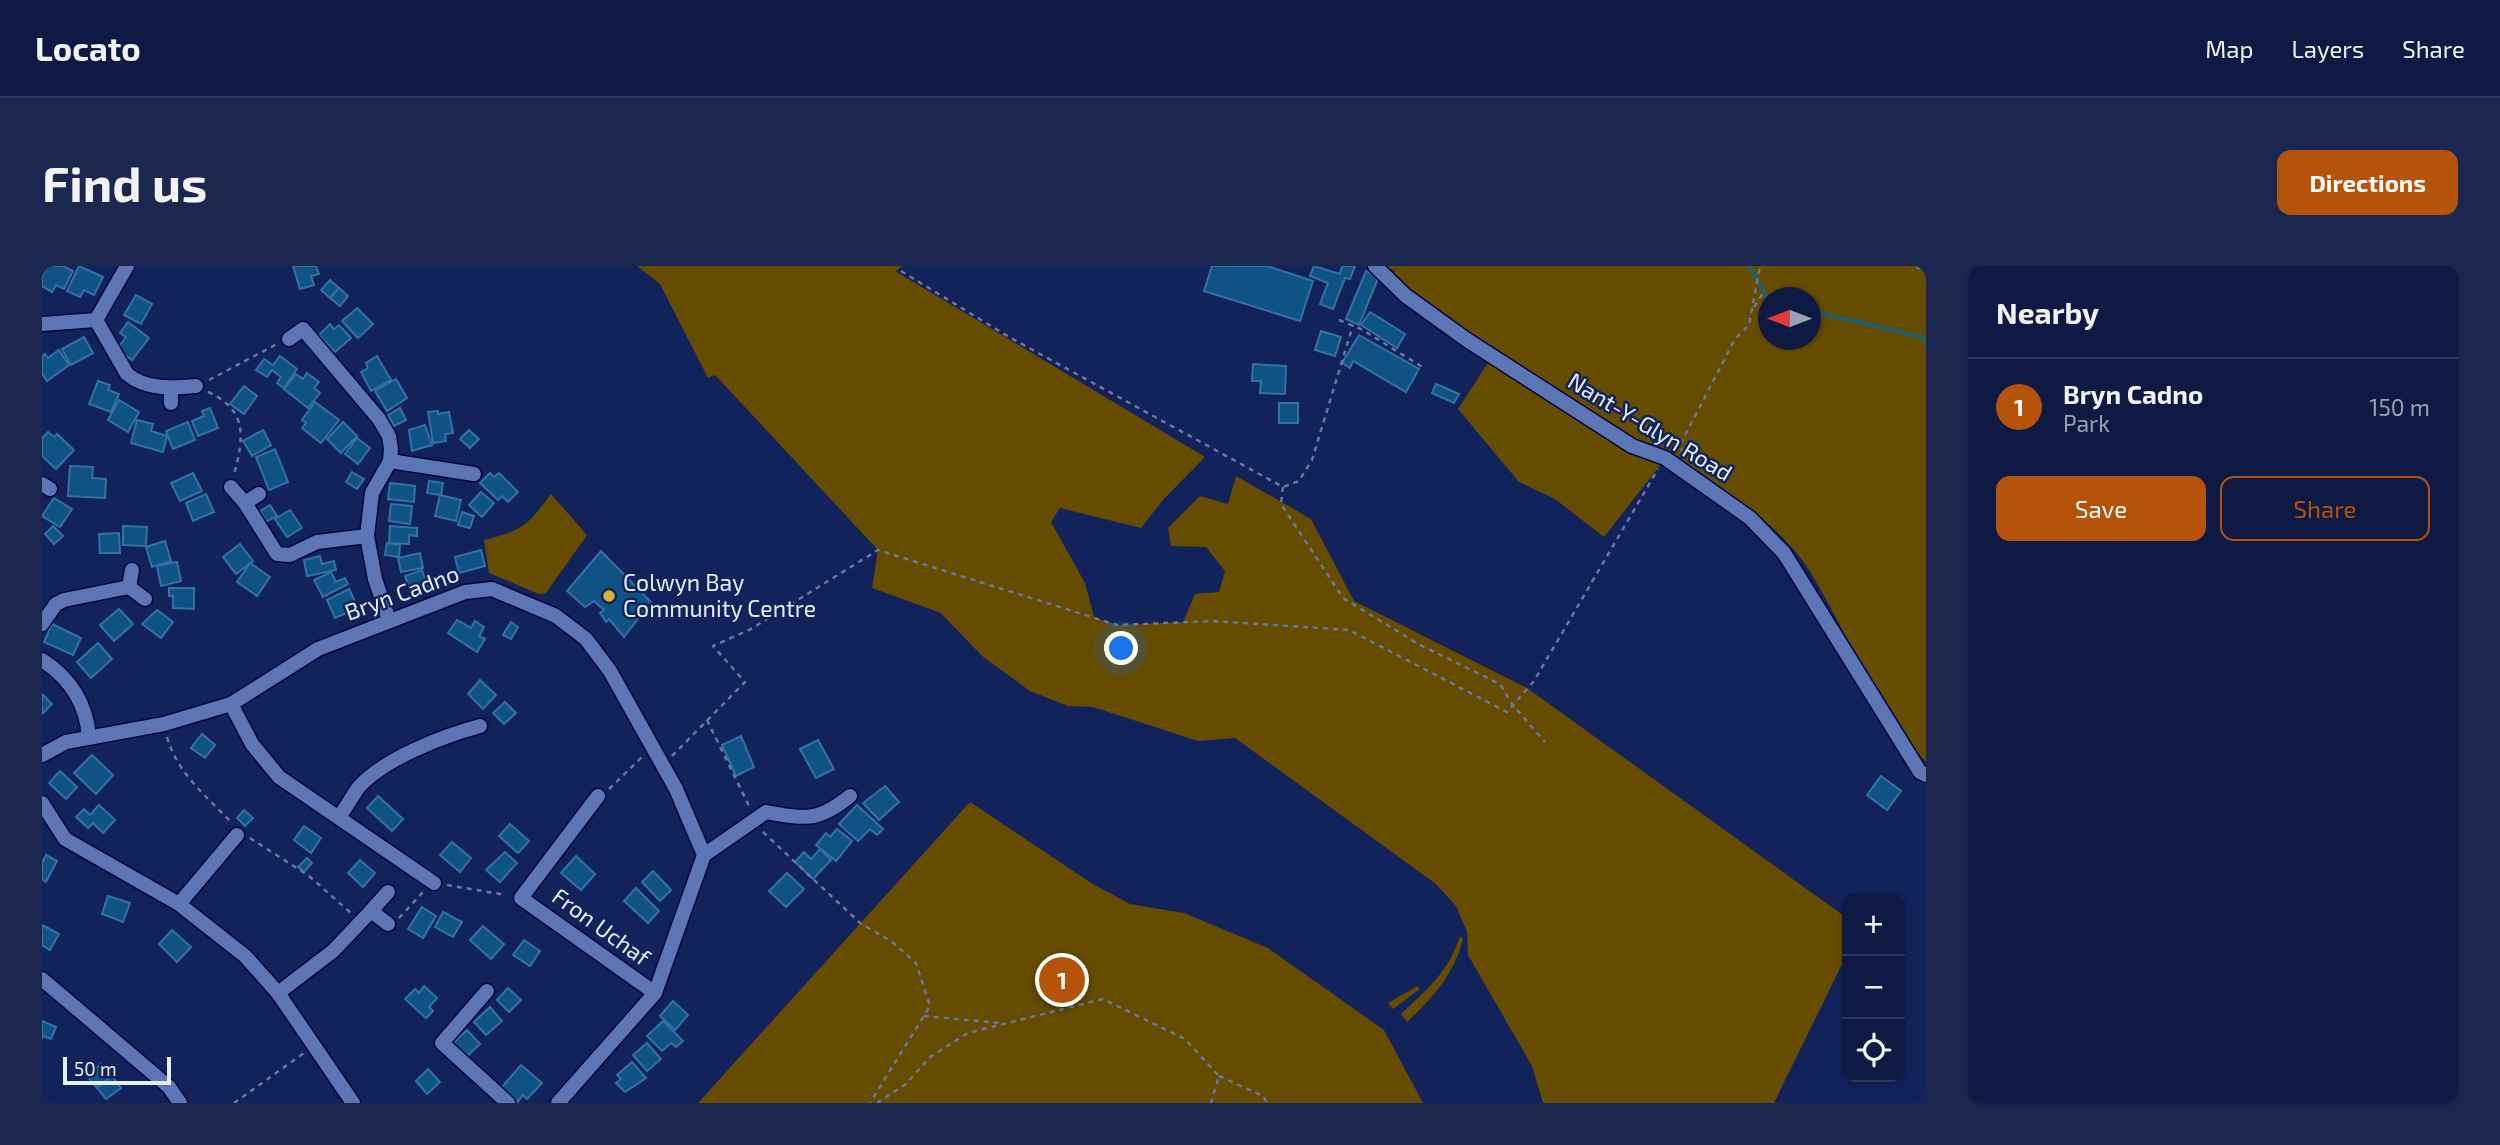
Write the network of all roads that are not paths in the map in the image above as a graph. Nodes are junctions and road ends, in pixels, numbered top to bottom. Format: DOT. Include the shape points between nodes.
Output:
graph roads {
  1 [pos="127,266"];
  2 [pos="1375,266"];
  3 [pos="96,320"];
  4 [pos="42,324"];
  5 [pos="289,339"];
  6 [pos="196,386"];
  7 [pos="457,455"];
  8 [pos="390,461"];
  9 [pos="453,471"];
  10 [pos="474,474"];
  11 [pos="231,487"];
  12 [pos="259,494"];
  13 [pos="245,503"];
  14 [pos="366,536"];
  15 [pos="132,570"];
  16 [pos="129,587"];
  17 [pos="145,599"];
  18 [pos="388,620"];
  19 [pos="42,624"];
  20 [pos="42,660"];
  21 [pos="232,704"];
  22 [pos="480,726"];
  23 [pos="89,736"];
  24 [pos="42,755"];
  25 [pos="1926,775"];
  26 [pos="597,796"];
  27 [pos="850,796"];
  28 [pos="42,803"];
  29 [pos="340,816"];
  30 [pos="237,835"];
  31 [pos="704,855"];
  32 [pos="432,882"];
  33 [pos="388,891"];
  34 [pos="179,904"];
  35 [pos="371,911"];
  36 [pos="388,924"];
  37 [pos="42,979"];
  38 [pos="487,991"];
  39 [pos="278,993"];
  40 [pos="655,993"];
  41 [pos="180,1103"];
  42 [pos="353,1103"];
  43 [pos="508,1103"];
  44 [pos="558,1103"];
  1 -- 3 [label="street"];
  2 -- 25 [label="street, Nant-Y-Glyn Road" via="1406,296 1467,340 1632,446 1665,458 1750,518 1784,553"];
  3 -- 4 [label="street"];
  3 -- 6 [label="street" via="127,374 138,382 171,396"];
  5 -- 8 [label="street" via="303,329 379,419 389,436"];
  7 -- 9 [label="street"];
  8 -- 9 [label="street"];
  8 -- 14 [label="street" via="372,493"];
  9 -- 10 [label="street"];
  11 -- 13 [label="street"];
  12 -- 13 [label="street"];
  13 -- 14 [label="street" via="270,546 283,556 317,542"];
  14 -- 18 [label="street"];
  15 -- 16 [label="street"];
  16 -- 17 [label="street"];
  16 -- 19 [label="street" via="64,600"];
  18 -- 21 [label="street, Bryn Cadno" via="318,649"];
  18 -- 31 [label="street, Bryn Cadno" via="465,592 492,589 556,616 586,639 610,671"];
  20 -- 23 [label="street" via="71,684 88,719"];
  21 -- 23 [label="street, Bryn Cadno" via="164,724"];
  21 -- 29 [label="street" via="264,762 279,777"];
  22 -- 29 [label="street" via="381,768 359,788"];
  23 -- 24 [label="street, Bryn Cadno"];
  26 -- 40 [label="street, Fron Uchaf" via="521,898"];
  27 -- 31 [label="street" via="820,816 799,818 766,812"];
  28 -- 34 [label="street" via="65,839"];
  29 -- 32 [label="street"];
  30 -- 34 [label="street"];
  31 -- 40 [label="street"];
  33 -- 35 [label="street"];
  34 -- 39 [label="street" via="245,956"];
  35 -- 36 [label="street"];
  35 -- 39 [label="street" via="333,951"];
  37 -- 41 [label="street" via="169,1087"];
  38 -- 43 [label="street" via="442,1043"];
  39 -- 42 [label="street"];
  40 -- 44 [label="street"];
}
